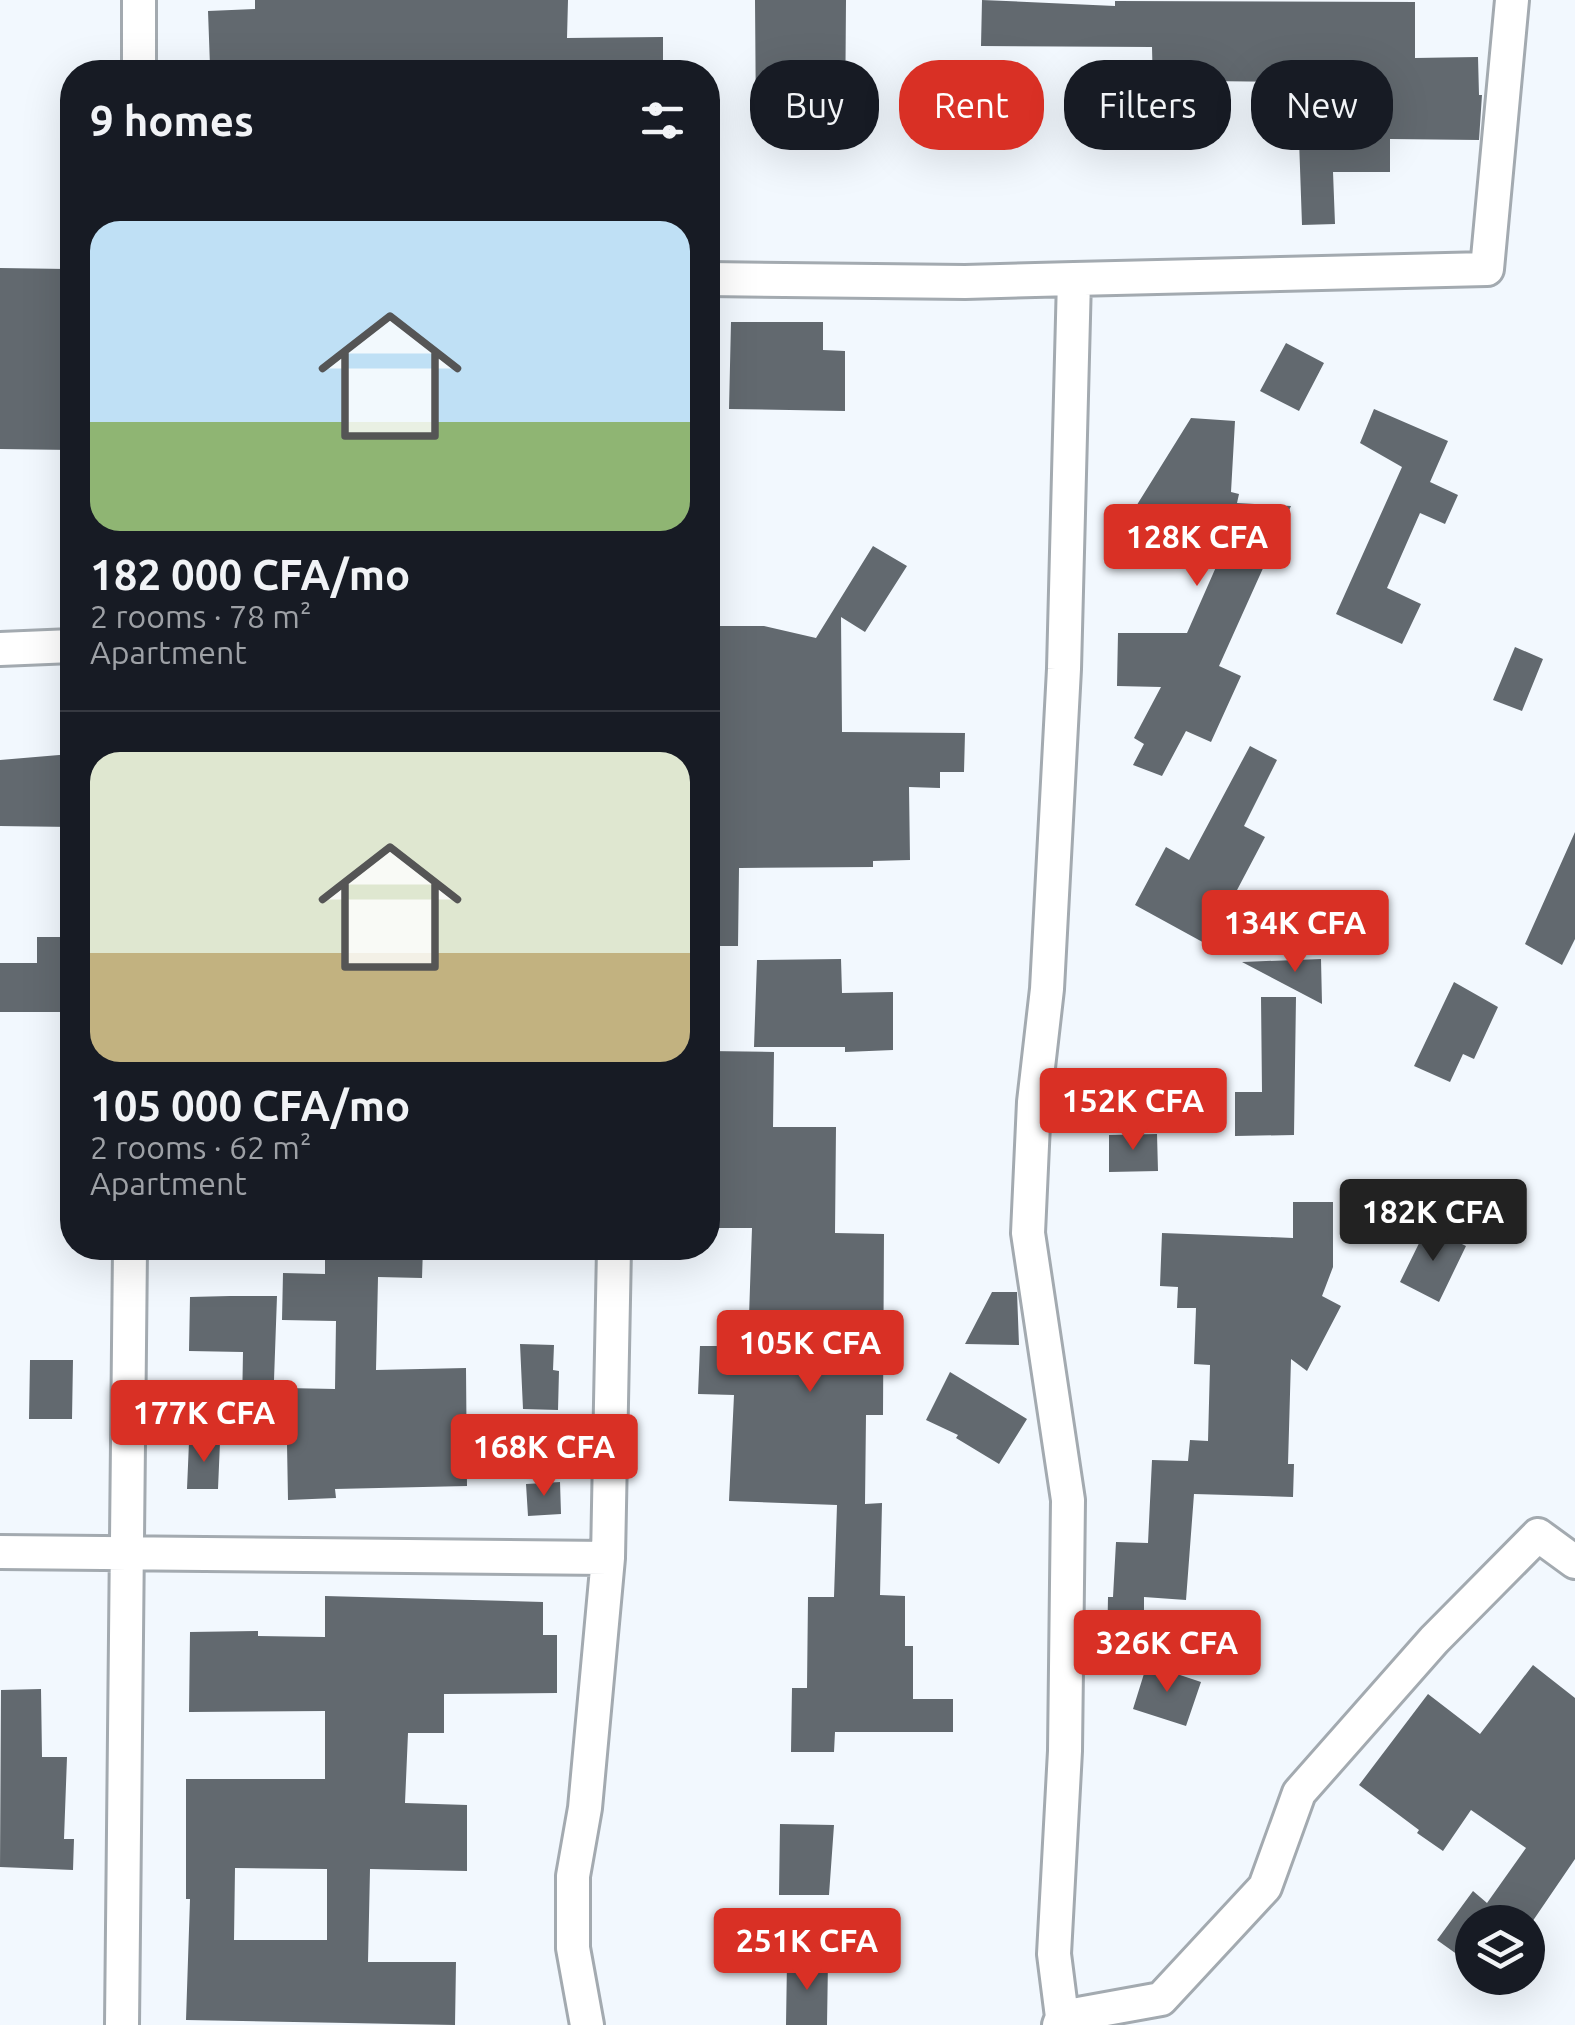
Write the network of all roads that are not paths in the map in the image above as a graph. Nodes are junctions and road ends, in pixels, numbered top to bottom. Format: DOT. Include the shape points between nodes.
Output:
graph roads {
  1 [pos="140,0"];
  2 [pos="1512,0"];
  3 [pos="139,60"];
  4 [pos="720,279"];
  5 [pos="1074,279"];
  6 [pos="60,646"];
  7 [pos="0,648"];
  8 [pos="130,1260"];
  9 [pos="614,1260"];
  10 [pos="0,1552"];
  11 [pos="126,1554"];
  12 [pos="608,1558"];
  13 [pos="1575,1562"];
  14 [pos="1061,2021"];
  15 [pos="122,2025"];
  16 [pos="587,2025"];
  1 -- 3 [label="street"];
  2 -- 5 [label="street" via="1488,269"];
  4 -- 5 [label="street"];
  5 -- 14 [label="street" via="1064,669 1028,1232 1068,1500 1054,1954"];
  6 -- 7 [label="street"];
  8 -- 11 [label="street"];
  9 -- 12 [label="street"];
  10 -- 11 [label="street"];
  11 -- 12 [label="street"];
  11 -- 15 [label="street"];
  12 -- 16 [label="street" via="573,1876 573,1948"];
  13 -- 14 [label="street" via="1538,1535 1434,1640 1300,1793 1265,1888 1161,1999"];
}
